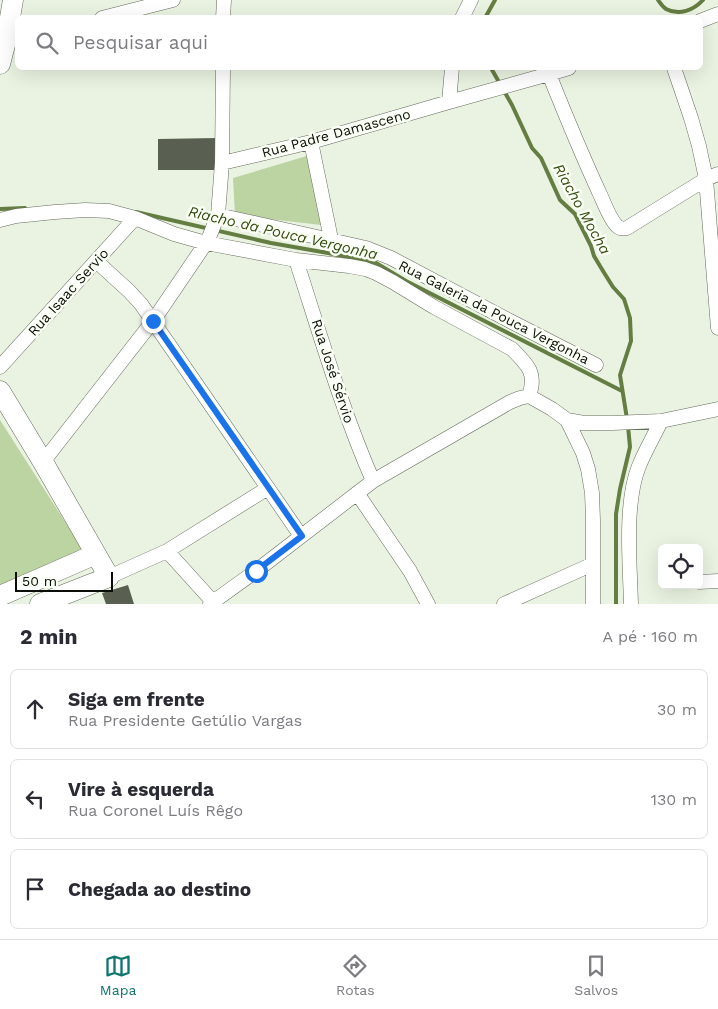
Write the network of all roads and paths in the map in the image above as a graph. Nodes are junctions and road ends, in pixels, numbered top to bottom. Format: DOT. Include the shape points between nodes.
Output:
graph roads {
  1 [pos="13,0"];
  2 [pos="173,0"];
  3 [pos="224,0"];
  4 [pos="471,0"];
  5 [pos="718,14"];
  6 [pos="114,15"];
  7 [pos="223,15"];
  8 [pos="464,15"];
  9 [pos="703,20"];
  10 [pos="12,39"];
  11 [pos="0,64"];
  12 [pos="223,70"];
  13 [pos="452,70"];
  14 [pos="563,70"];
  15 [pos="675,70"];
  16 [pos="550,74"];
  17 [pos="449,102"];
  18 [pos="311,142"];
  19 [pos="222,163"];
  20 [pos="712,177"];
  21 [pos="135,218"];
  22 [pos="216,219"];
  23 [pos="0,220"];
  24 [pos="331,239"];
  25 [pos="207,242"];
  26 [pos="296,260"];
  27 [pos="96,261"];
  28 [pos="153,321"];
  29 [pos="718,328"];
  30 [pos="596,365"];
  31 [pos="0,367"];
  32 [pos="0,391"];
  33 [pos="529,396"];
  34 [pos="718,409"];
  35 [pos="567,420"];
  36 [pos="661,421"];
  37 [pos="43,462"];
  38 [pos="373,481"];
  39 [pos="268,488"];
  40 [pos="357,493"];
  41 [pos="302,536"];
  42 [pos="167,551"];
  43 [pos="96,554"];
  44 [pos="593,564"];
  45 [pos="109,576"];
  46 [pos="40,580"];
  47 [pos="718,581"];
  48 [pos="703,582"];
  49 [pos="0,596"];
  50 [pos="46,603"];
  51 [pos="213,603"];
  52 [pos="428,604"];
  53 [pos="504,604"];
  54 [pos="593,604"];
  55 [pos="631,604"];
  1 -- 10 [label="main road"];
  2 -- 6 [label="street"];
  3 -- 7 [label="street"];
  4 -- 8 [label="street"];
  5 -- 9 [label="street"];
  10 -- 11 [label="main road"];
  12 -- 19 [label="street"];
  13 -- 17 [label="street"];
  14 -- 16 [label="street"];
  15 -- 20 [label="street"];
  16 -- 17 [label="street, Rua Padre Damasceno"];
  16 -- 20 [label="street" via="603,202 615,224 622,229"];
  17 -- 18 [label="street, Rua Padre Damasceno"];
  18 -- 19 [label="street, Rua Padre Damasceno"];
  18 -- 24 [label="street"];
  19 -- 22 [label="street"];
  20 -- 29 [label="street"];
  21 -- 23 [label="street, Rua Galeria da Pouca Vergonha" via="109,211 85,210"];
  21 -- 25 [label="street, Rua Galeria da Pouca Vergonha" via="174,234"];
  21 -- 27 [label="street, Rua Isaac Servio"];
  22 -- 24 [label="street, Rua Galeria da Pouca Vergonha"];
  22 -- 25 [label="street"];
  24 -- 30 [label="street, Rua Galeria da Pouca Vergonha" via="391,258"];
  25 -- 26 [label="street, Rua Galeria da Pouca Vergonha"];
  25 -- 28 [label="street"];
  26 -- 33 [label="street, Rua Galeria da Pouca Vergonha" via="349,266 376,273 512,349 523,359 533,378"];
  26 -- 38 [label="street, Rua José Sérvio" via="346,413"];
  27 -- 28 [label="street" via="129,291"];
  27 -- 31 [label="street, Rua Isaac Servio"];
  28 -- 37 [label="street"];
  28 -- 39 [label="street"];
  32 -- 37 [label="main road"];
  33 -- 35 [label="street"];
  33 -- 38 [label="street" via="510,402"];
  34 -- 36 [label="street"];
  35 -- 36 [label="street" via="612,424"];
  35 -- 44 [label="street" via="588,469 592,493"];
  36 -- 55 [label="street" via="639,466 633,490 630,513"];
  37 -- 43 [label="main road"];
  38 -- 40 [label="street"];
  39 -- 41 [label="street"];
  39 -- 42 [label="street"];
  40 -- 41 [label="street"];
  40 -- 52 [label="street" via="410,571"];
  41 -- 51 [label="street"];
  42 -- 45 [label="street"];
  42 -- 51 [label="street"];
  43 -- 45 [label="main road"];
  43 -- 46 [label="main road"];
  44 -- 53 [label="street"];
  44 -- 54 [label="street"];
  45 -- 50 [label="main road"];
  46 -- 49 [label="main road"];
  46 -- 50 [label="street"];
  47 -- 48 [label="street"];
}
